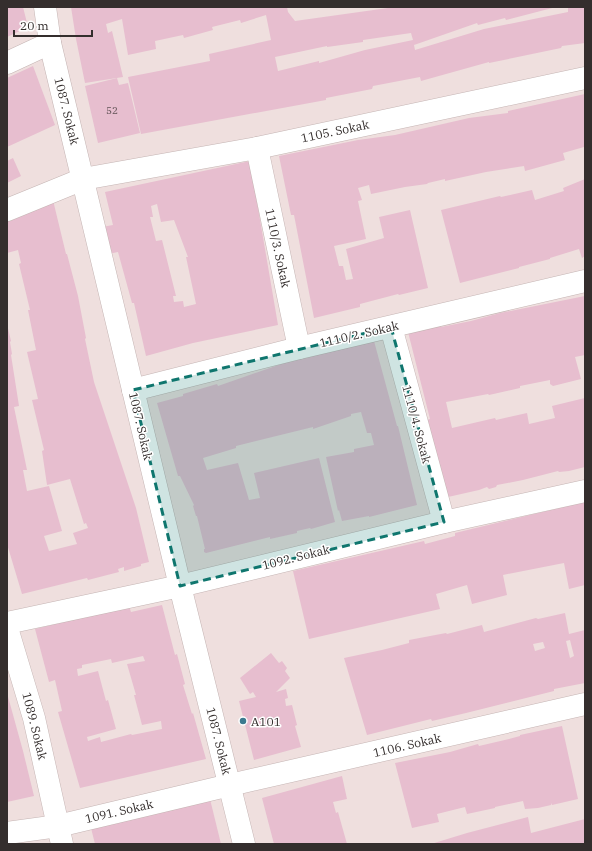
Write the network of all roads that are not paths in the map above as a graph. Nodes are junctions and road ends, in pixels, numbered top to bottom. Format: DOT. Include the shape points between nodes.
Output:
graph roads {
  1 [pos="45,7"];
  2 [pos="50,43"];
  3 [pos="7,63"];
  4 [pos="585,78"];
  5 [pos="257,148"];
  6 [pos="83,179"];
  7 [pos="7,210"];
  8 [pos="585,281"];
  9 [pos="391,327"];
  10 [pos="299,348"];
  11 [pos="133,390"];
  12 [pos="585,491"];
  13 [pos="444,522"];
  14 [pos="180,586"];
  15 [pos="7,624"];
  16 [pos="7,628"];
  17 [pos="585,704"];
  18 [pos="230,785"];
  19 [pos="7,833"];
  20 [pos="60,835"];
  21 [pos="244,844"];
  1 -- 2 [label="street, 1087. Sokak"];
  2 -- 3 [label="street"];
  2 -- 6 [label="street, 1087. Sokak"];
  4 -- 5 [label="street, 1105. Sokak"];
  5 -- 6 [label="street, 1105. Sokak"];
  5 -- 10 [label="street, 1110/3. Sokak"];
  6 -- 7 [label="street"];
  6 -- 11 [label="street, 1087. Sokak"];
  8 -- 9 [label="street, 1110/2. Sokak"];
  9 -- 10 [label="street, 1110/2. Sokak"];
  9 -- 13 [label="street, 1110/4. Sokak"];
  10 -- 11 [label="street, 1110/2. Sokak"];
  11 -- 14 [label="street, 1087. Sokak"];
  12 -- 13 [label="street, 1092. Sokak"];
  13 -- 14 [label="street, 1092. Sokak"];
  14 -- 15 [label="street, 1092. Sokak"];
  14 -- 18 [label="street, 1087. Sokak"];
  16 -- 20 [label="street, 1089. Sokak" via="34,718"];
  17 -- 18 [label="street, 1106. Sokak"];
  18 -- 20 [label="street, 1091. Sokak"];
  18 -- 21 [label="street, 1087. Sokak"];
  19 -- 20 [label="street, 1091. Sokak"];
}
